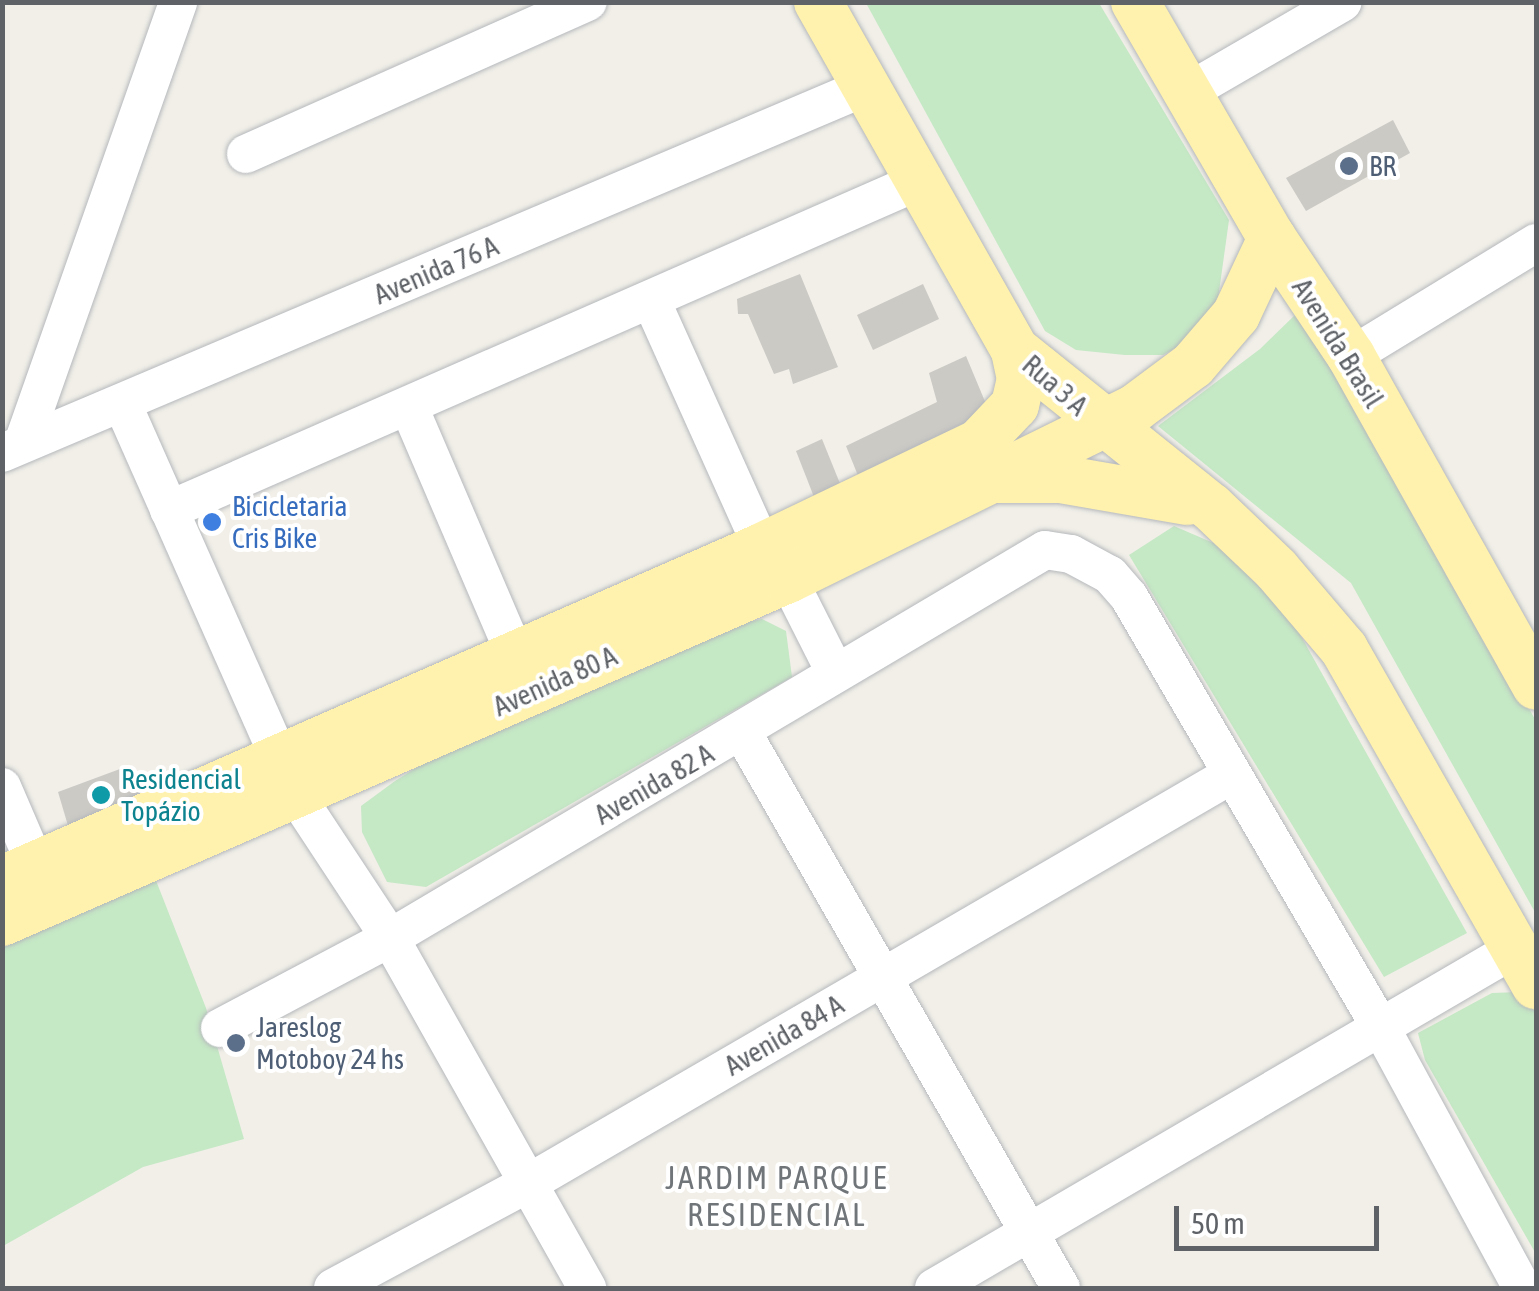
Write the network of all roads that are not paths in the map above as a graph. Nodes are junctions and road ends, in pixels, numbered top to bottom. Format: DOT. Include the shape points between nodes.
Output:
graph roads {
  1 [pos="178,2"];
  2 [pos="588,2"];
  3 [pos="818,2"];
  4 [pos="1134,2"];
  5 [pos="1343,2"];
  6 [pos="868,86"];
  7 [pos="1186,94"];
  8 [pos="246,154"];
  9 [pos="917,182"];
  10 [pos="1272,238"];
  11 [pos="1536,243"];
  12 [pos="652,302"];
  13 [pos="1014,350"];
  14 [pos="1350,356"];
  15 [pos="122,403"];
  16 [pos="408,407"];
  17 [pos="1100,425"];
  18 [pos="13,448"];
  19 [pos="983,479"];
  20 [pos="1211,507"];
  21 [pos="169,510"];
  22 [pos="775,563"];
  23 [pos="515,654"];
  24 [pos="835,672"];
  25 [pos="1536,686"];
  26 [pos="742,732"];
  27 [pos="287,775"];
  28 [pos="1231,776"];
  29 [pos="2,787"];
  30 [pos="19,873"];
  31 [pos="2,922"];
  32 [pos="390,938"];
  33 [pos="1526,967"];
  34 [pos="884,978"];
  35 [pos="220,1028"];
  36 [pos="1381,1028"];
  37 [pos="527,1184"];
  38 [pos="1032,1234"];
  39 [pos="1514,1285"];
  40 [pos="333,1288"];
  41 [pos="587,1288"];
  42 [pos="934,1288"];
  43 [pos="1062,1288"];
  1 -- 18 [label="street"];
  2 -- 8 [label="street"];
  3 -- 6 [label="main road, Rua 3 A"];
  4 -- 7 [label="main road, Avenida Brasil"];
  5 -- 7 [label="street"];
  6 -- 9 [label="main road, Rua 3 A"];
  6 -- 15 [label="street, Avenida 76 A"];
  7 -- 10 [label="main road, Avenida Brasil"];
  9 -- 12 [label="street"];
  9 -- 13 [label="main road, Rua 3 A"];
  10 -- 14 [label="main road, Avenida Brasil"];
  10 -- 17 [label="main road, Avenida 80 A" via="1236,314 1193,365 1134,410"];
  11 -- 14 [label="street"];
  12 -- 16 [label="street"];
  12 -- 22 [label="street"];
  13 -- 17 [label="main road, Rua 3 A"];
  13 -- 22 [label="main road, Avenida 80 A" via="1020,392 990,436"];
  14 -- 25 [label="main road, Avenida Brasil"];
  15 -- 18 [label="street, Avenida 76 A"];
  15 -- 21 [label="street"];
  16 -- 21 [label="street"];
  16 -- 23 [label="street"];
  17 -- 19 [label="main road, Avenida 80 A"];
  17 -- 20 [label="main road, Rua 3 A"];
  19 -- 20 [label="main road" via="1137,488"];
  19 -- 22 [label="main road, Avenida 80 A"];
  20 -- 33 [label="main road, Rua 3 A" via="1344,648"];
  21 -- 27 [label="street"];
  22 -- 23 [label="main road, Avenida 80 A"];
  22 -- 24 [label="street"];
  22 -- 27 [label="main road, Avenida 80 A"];
  23 -- 27 [label="main road, Avenida 80 A"];
  24 -- 26 [label="street, Avenida 82 A"];
  24 -- 28 [label="street, Avenida 82 A" via="1046,550 1086,559 1129,598"];
  26 -- 32 [label="street, Avenida 82 A"];
  26 -- 34 [label="street"];
  27 -- 30 [label="main road, Avenida 80 A"];
  27 -- 31 [label="main road, Avenida 80 A"];
  27 -- 32 [label="street"];
  28 -- 34 [label="street, Avenida 84 A"];
  28 -- 36 [label="street"];
  29 -- 30 [label="street"];
  32 -- 35 [label="street, Avenida 82 A"];
  32 -- 37 [label="street"];
  33 -- 36 [label="street"];
  34 -- 37 [label="street, Avenida 84 A"];
  34 -- 38 [label="street"];
  36 -- 38 [label="street"];
  36 -- 39 [label="street"];
  37 -- 40 [label="street, Avenida 84 A"];
  37 -- 41 [label="street"];
  38 -- 42 [label="street"];
  38 -- 43 [label="street"];
}
